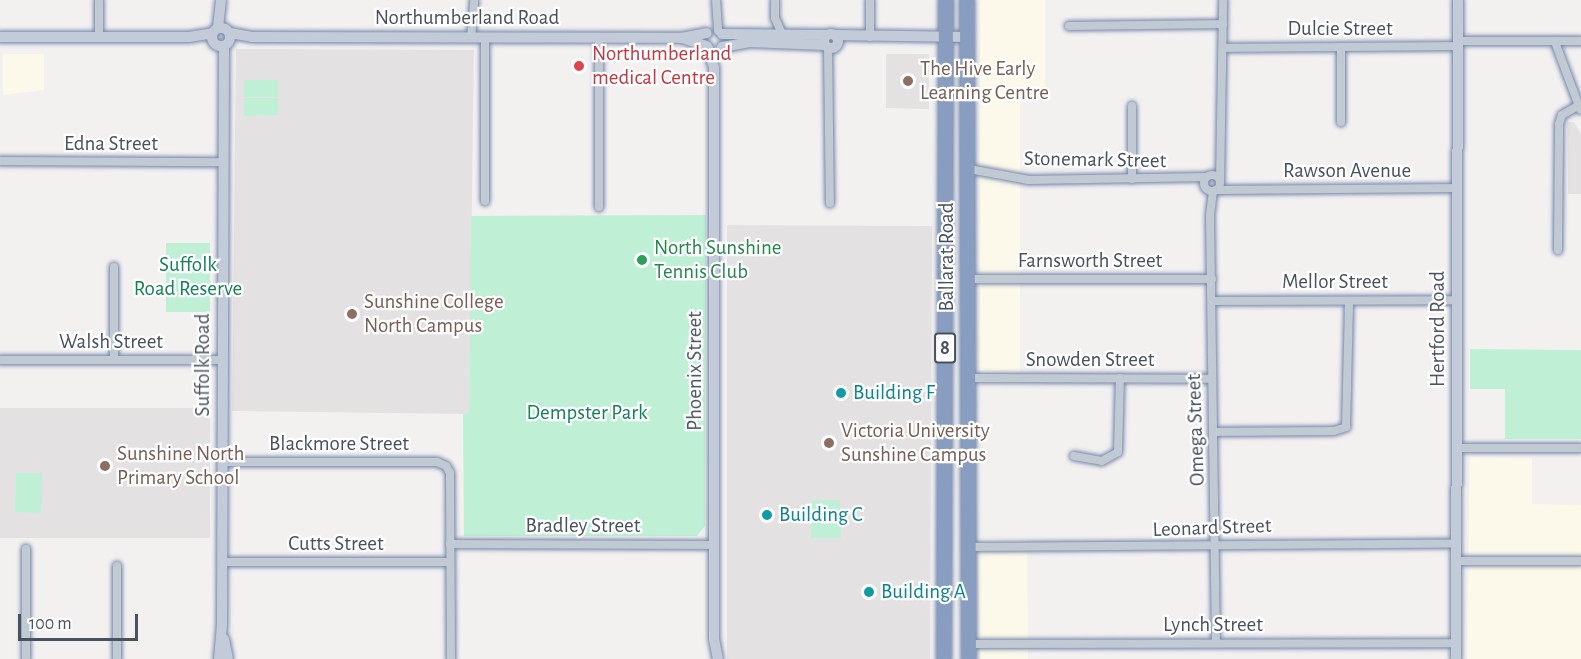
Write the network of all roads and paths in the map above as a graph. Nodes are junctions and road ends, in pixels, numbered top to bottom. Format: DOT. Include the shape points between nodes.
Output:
graph roads {
  1 [pos="99,0"];
  2 [pos="716,0"];
  3 [pos="775,0"];
  4 [pos="870,0"];
  5 [pos="946,0"];
  6 [pos="967,0"];
  7 [pos="1223,0"];
  8 [pos="1458,0"];
  9 [pos="221,2"];
  10 [pos="474,3"];
  11 [pos="775,18"];
  12 [pos="1223,24"];
  13 [pos="1069,26"];
  14 [pos="715,32"];
  15 [pos="766,34"];
  16 [pos="782,34"];
  17 [pos="0,37"];
  18 [pos="99,37"];
  19 [pos="221,37"];
  20 [pos="870,37"];
  21 [pos="946,37"];
  22 [pos="969,37"];
  23 [pos="478,38"];
  24 [pos="599,38"];
  25 [pos="681,38"];
  26 [pos="1581,41"];
  27 [pos="1555,42"];
  28 [pos="830,43"];
  29 [pos="1458,44"];
  30 [pos="708,47"];
  31 [pos="721,47"];
  32 [pos="1341,47"];
  33 [pos="1223,48"];
  34 [pos="714,68"];
  35 [pos="1132,106"];
  36 [pos="1580,108"];
  37 [pos="1341,122"];
  38 [pos="1221,160"];
  39 [pos="0,161"];
  40 [pos="222,162"];
  41 [pos="969,169"];
  42 [pos="1210,176"];
  43 [pos="1131,179"];
  44 [pos="1185,179"];
  45 [pos="1220,181"];
  46 [pos="1457,188"];
  47 [pos="1210,189"];
  48 [pos="1238,189"];
  49 [pos="485,201"];
  50 [pos="830,203"];
  51 [pos="599,207"];
  52 [pos="1558,250"];
  53 [pos="114,267"];
  54 [pos="968,279"];
  55 [pos="1212,279"];
  56 [pos="1457,300"];
  57 [pos="1212,301"];
  58 [pos="1349,301"];
  59 [pos="0,360"];
  60 [pos="114,360"];
  61 [pos="222,360"];
  62 [pos="968,378"];
  63 [pos="1120,378"];
  64 [pos="1212,379"];
  65 [pos="1213,432"];
  66 [pos="1457,448"];
  67 [pos="1581,448"];
  68 [pos="1074,456"];
  69 [pos="222,462"];
  70 [pos="450,544"];
  71 [pos="1457,544"];
  72 [pos="715,545"];
  73 [pos="1216,546"];
  74 [pos="968,547"];
  75 [pos="26,549"];
  76 [pos="1456,561"];
  77 [pos="1581,561"];
  78 [pos="222,562"];
  79 [pos="450,562"];
  80 [pos="117,566"];
  81 [pos="222,624"];
  82 [pos="714,639"];
  83 [pos="1216,643"];
  84 [pos="1456,643"];
  85 [pos="969,644"];
  86 [pos="942,657"];
  87 [pos="26,659"];
  88 [pos="117,659"];
  89 [pos="219,659"];
  90 [pos="228,659"];
  91 [pos="451,659"];
  92 [pos="711,659"];
  93 [pos="718,659"];
  94 [pos="969,659"];
  95 [pos="1456,659"];
  1 -- 18 [label="street"];
  2 -- 14 [label="street"];
  3 -- 11 [label="street"];
  4 -- 20 [label="street"];
  5 -- 21 [label="highway, Ballarat Road / 8"];
  6 -- 22 [label="highway, Ballarat Road / 8"];
  7 -- 12 [label="street"];
  8 -- 29 [label="street, Hertford Road"];
  9 -- 19 [label="street, Suffolk Road"];
  10 -- 23 [label="street"];
  11 -- 15 [label="street"];
  11 -- 16 [label="street"];
  12 -- 13 [label="street"];
  12 -- 33 [label="street"];
  14 -- 15 [label="street, Northumberland Road"];
  14 -- 25 [label="street, Northumberland Road"];
  14 -- 30 [label="street, Phoenix Street"];
  14 -- 31 [label="street, Phoenix Street"];
  15 -- 16 [label="street, Northumberland Road"];
  16 -- 28 [label="street, Northumberland Road"];
  17 -- 18 [label="street, Northumberland Road"];
  18 -- 19 [label="street, Northumberland Road"];
  19 -- 23 [label="street, Northumberland Road"];
  19 -- 40 [label="street, Suffolk Road"];
  20 -- 21 [label="street, Northumberland Road"];
  20 -- 28 [label="street, Northumberland Road"];
  21 -- 22 [label="street, Northumberland Road"];
  21 -- 86 [label="highway, Ballarat Road / 8"];
  22 -- 41 [label="highway, Ballarat Road / 8"];
  23 -- 24 [label="street, Northumberland Road"];
  23 -- 49 [label="street"];
  24 -- 25 [label="street, Northumberland Road"];
  24 -- 51 [label="street"];
  25 -- 30 [label="street, Northumberland Road"];
  26 -- 27 [label="street, Dulcie Street"];
  27 -- 29 [label="street, Dulcie Street"];
  27 -- 36 [label="street"];
  28 -- 31 [label="street, Northumberland Road" via="749,42"];
  28 -- 50 [label="street"];
  29 -- 32 [label="street, Dulcie Street"];
  29 -- 46 [label="street, Hertford Road"];
  30 -- 31 [label="street, Northumberland Road"];
  30 -- 34 [label="street, Phoenix Street"];
  31 -- 34 [label="street, Phoenix Street"];
  32 -- 33 [label="street, Dulcie Street"];
  32 -- 37 [label="street"];
  33 -- 38 [label="street"];
  34 -- 72 [label="street, Phoenix Street"];
  35 -- 43 [label="street"];
  36 -- 52 [label="street" via="1562,115 1559,124"];
  38 -- 42 [label="street"];
  38 -- 45 [label="street"];
  39 -- 40 [label="street, Edna Street"];
  40 -- 61 [label="street, Suffolk Road"];
  41 -- 43 [label="street, Stonemark Street" via="1029,180"];
  41 -- 54 [label="highway, Ballarat Road / 8"];
  42 -- 44 [label="street, Stonemark Street"];
  42 -- 45 [label="street, Rawson Avenue"];
  42 -- 47 [label="street"];
  43 -- 44 [label="street, Stonemark Street"];
  44 -- 47 [label="street, Stonemark Street"];
  45 -- 47 [label="street"];
  45 -- 48 [label="street, Rawson Avenue"];
  46 -- 48 [label="street, Rawson Avenue"];
  46 -- 56 [label="street, Hertford Road"];
  47 -- 48 [label="street, Rawson Avenue"];
  47 -- 55 [label="street, Omega Street"];
  53 -- 60 [label="street"];
  54 -- 55 [label="street, Farnsworth Street"];
  54 -- 62 [label="highway, Ballarat Road / 8"];
  55 -- 57 [label="street, Omega Street"];
  56 -- 58 [label="street, Mellor Street"];
  56 -- 66 [label="street, Hertford Road"];
  57 -- 58 [label="street, Mellor Street"];
  57 -- 64 [label="street, Omega Street"];
  58 -- 65 [label="street" via="1346,427 1334,431"];
  59 -- 60 [label="street, Walsh Street"];
  60 -- 61 [label="street, Walsh Street"];
  61 -- 69 [label="street, Suffolk Road"];
  62 -- 63 [label="street, Snowden Street"];
  62 -- 74 [label="highway, Ballarat Road / 8"];
  63 -- 64 [label="street, Snowden Street"];
  63 -- 68 [label="street" via="1118,452 1102,461"];
  64 -- 65 [label="street, Omega Street"];
  65 -- 73 [label="street, Omega Street"];
  66 -- 67 [label="street"];
  66 -- 71 [label="street, Hertford Road"];
  69 -- 70 [label="street, Blackmore Street" via="438,462 450,472"];
  69 -- 78 [label="street, Suffolk Road"];
  70 -- 72 [label="street, Bradley Street"];
  70 -- 79 [label="street"];
  71 -- 73 [label="street, Leonard Street"];
  71 -- 76 [label="street, Hertford Road"];
  72 -- 82 [label="street, Phoenix Street"];
  73 -- 74 [label="street, Leonard Street"];
  73 -- 83 [label="street, Omega Street"];
  74 -- 85 [label="highway, Ballarat Road / 8"];
  75 -- 87 [label="street"];
  76 -- 77 [label="street"];
  76 -- 84 [label="street, Hertford Road"];
  78 -- 79 [label="street, Cutts Street"];
  78 -- 81 [label="street, Suffolk Road"];
  79 -- 91 [label="street"];
  80 -- 88 [label="street"];
  81 -- 89 [label="street, Suffolk Road"];
  81 -- 90 [label="street, Suffolk Road"];
  82 -- 92 [label="street, Phoenix Street"];
  82 -- 93 [label="street, Phoenix Street"];
  83 -- 84 [label="street, Lynch Street"];
  83 -- 85 [label="street, Lynch Street"];
  84 -- 95 [label="street, Hertford Road"];
  85 -- 94 [label="highway, Ballarat Road / 8"];
}
